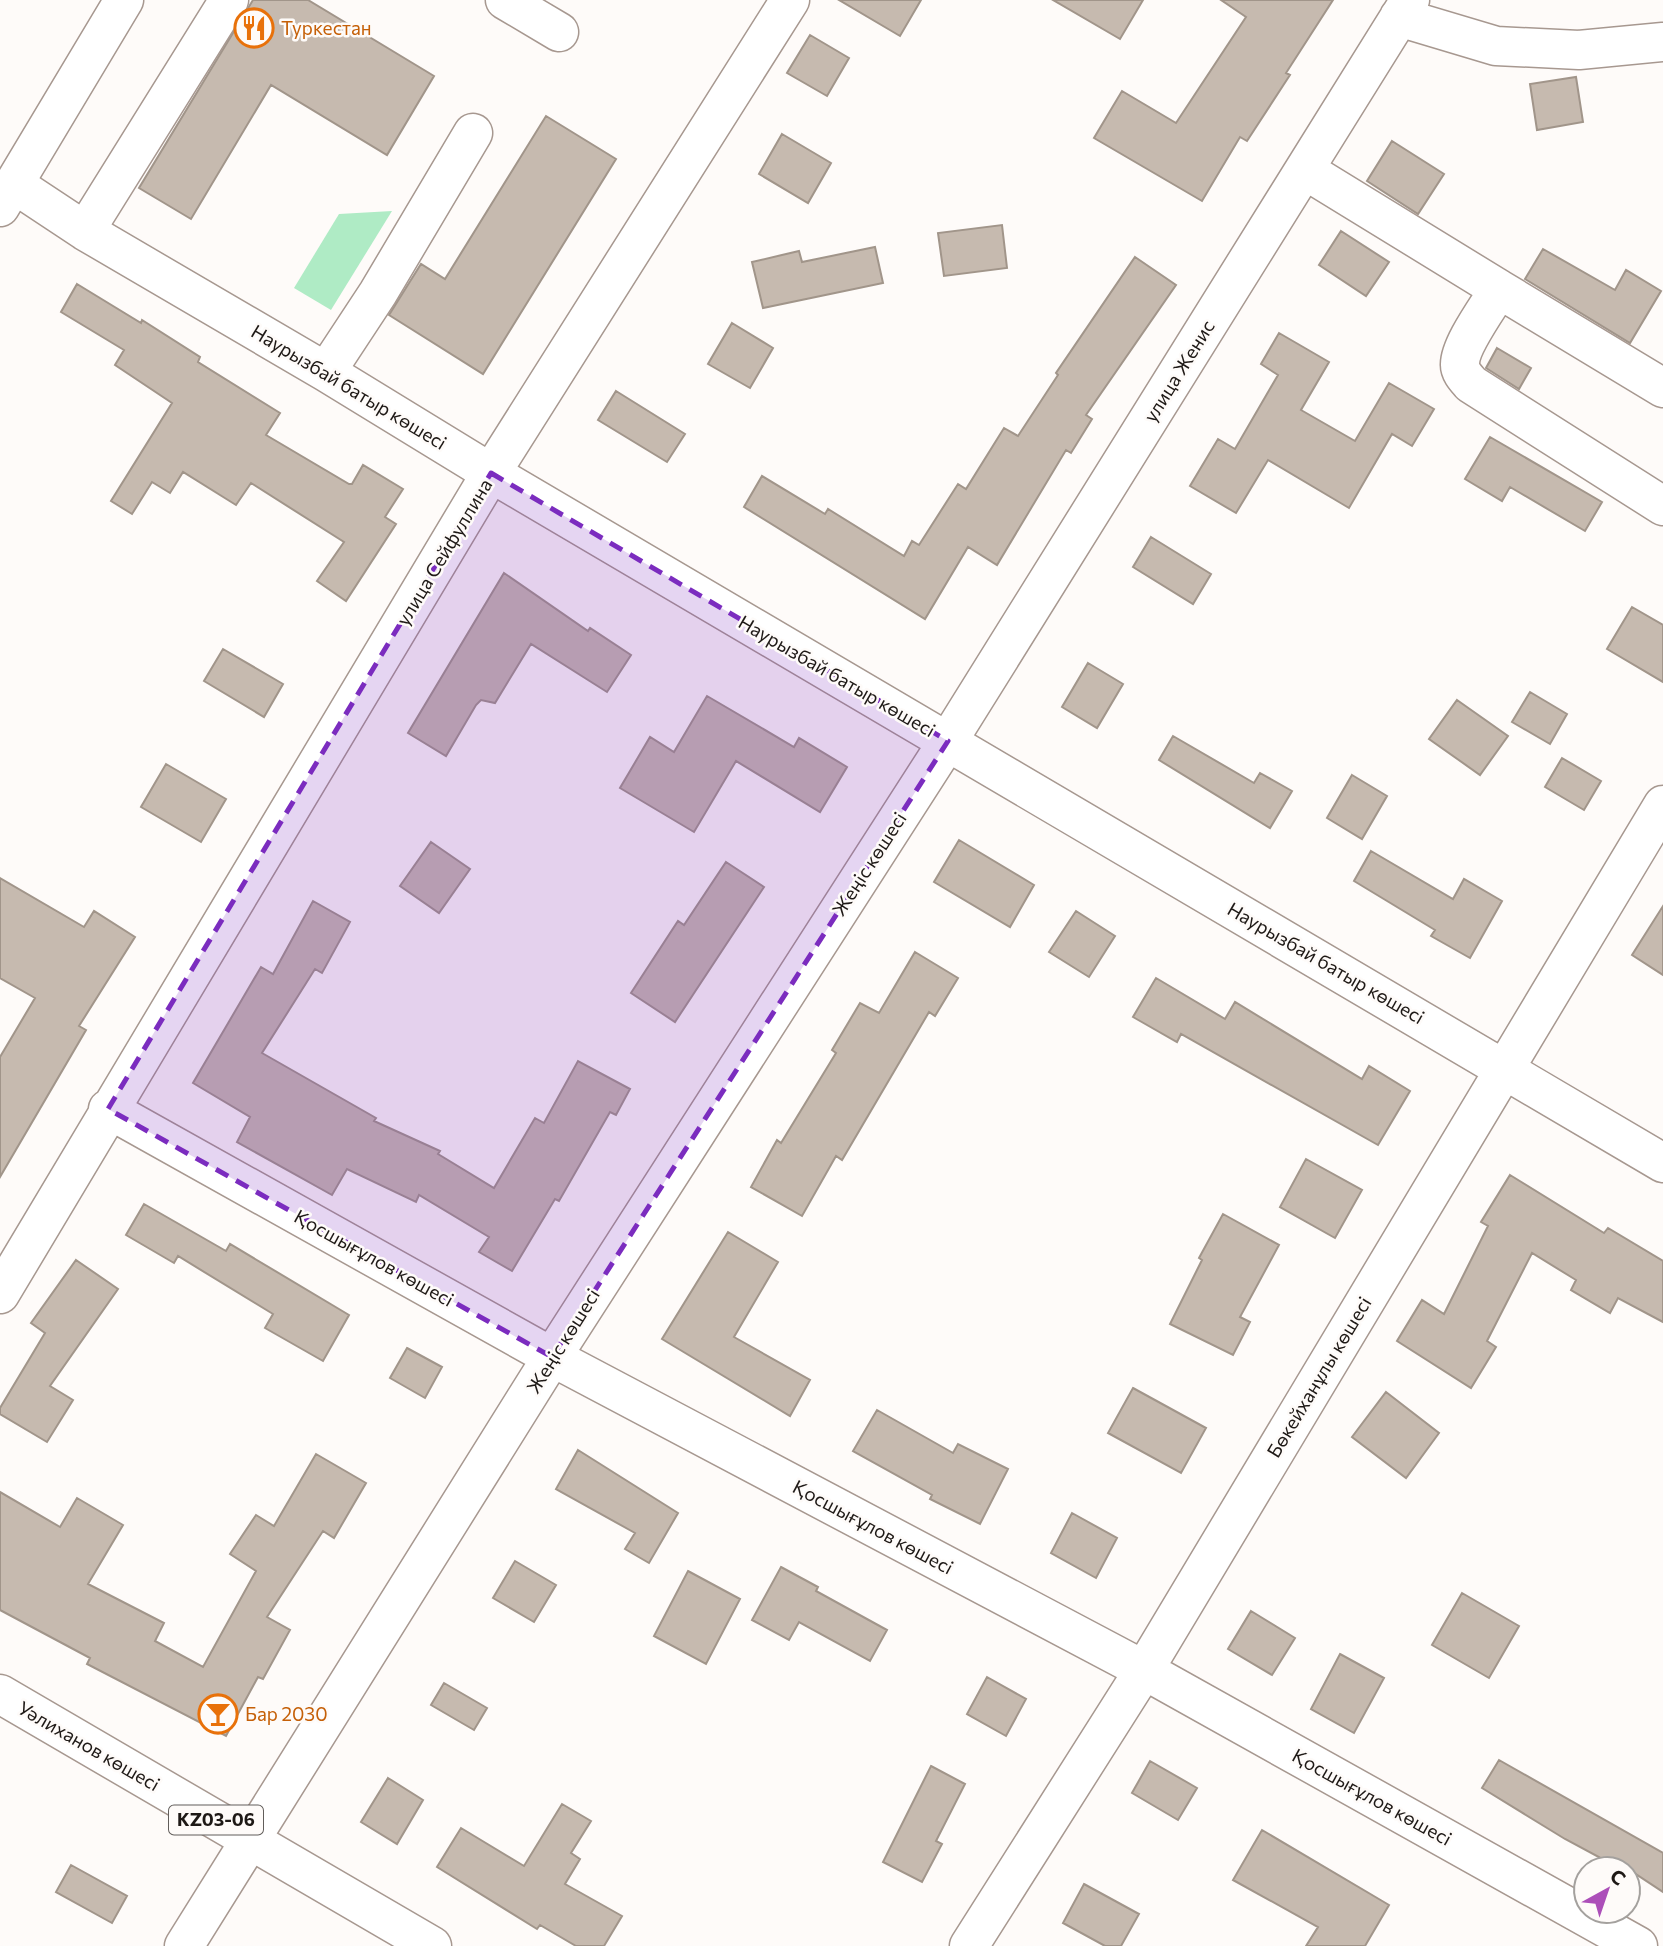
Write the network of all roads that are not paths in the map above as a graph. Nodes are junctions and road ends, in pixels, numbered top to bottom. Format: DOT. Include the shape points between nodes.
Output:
graph roads {
  1 [pos="124,0"];
  2 [pos="229,0"];
  3 [pos="505,0"];
  4 [pos="790,0"];
  5 [pos="1405,8"];
  6 [pos="559,32"];
  7 [pos="1663,41"];
  8 [pos="473,133"];
  9 [pos="1305,170"];
  10 [pos="7,195"];
  11 [pos="85,231"];
  12 [pos="1499,289"];
  13 [pos="326,372"];
  14 [pos="1663,388"];
  15 [pos="491,473"];
  16 [pos="1663,506"];
  17 [pos="947,741"];
  18 [pos="1663,805"];
  19 [pos="1504,1068"];
  20 [pos="108,1110"];
  21 [pos="1663,1163"];
  22 [pos="0,1294"];
  23 [pos="552,1357"];
  24 [pos="1144,1670"];
  25 [pos="0,1694"];
  26 [pos="251,1841"];
  27 [pos="184,1946"];
  28 [pos="432,1946"];
  29 [pos="969,1946"];
  30 [pos="1638,1946"];
  1 -- 10 [label="street"];
  2 -- 11 [label="street"];
  3 -- 6 [label="street"];
  4 -- 15 [label="street, улица Сейфуллина"];
  5 -- 7 [label="street" via="1496,46 1579,50"];
  5 -- 9 [label="street, улица Женис"];
  8 -- 13 [label="street"];
  9 -- 12 [label="street"];
  9 -- 17 [label="street, улица Женис"];
  10 -- 11 [label="street, Наурызбай батыр көшесі"];
  11 -- 13 [label="street, Наурызбай батыр көшесі"];
  12 -- 14 [label="street"];
  12 -- 16 [label="street" via="1465,346 1459,366 1464,376"];
  13 -- 15 [label="street, Наурызбай батыр көшесі"];
  15 -- 17 [label="street, Наурызбай батыр көшесі"];
  15 -- 20 [label="street, улица Сейфуллина"];
  17 -- 19 [label="street, Наурызбай батыр көшесі"];
  17 -- 23 [label="street, Жеңіс көшесі"];
  18 -- 19 [label="street, Бөкейханұлы көшесі"];
  19 -- 21 [label="street, Наурызбай батыр көшесі"];
  19 -- 24 [label="street, Бөкейханұлы көшесі"];
  20 -- 22 [label="street, улица Сейфуллина"];
  20 -- 23 [label="street, Қосшығұлов көшесі"];
  23 -- 24 [label="street, Қосшығұлов көшесі"];
  23 -- 26 [label="street, Жеңіс көшесі"];
  24 -- 29 [label="street, Бөкейханұлы көшесі"];
  24 -- 30 [label="street, Қосшығұлов көшесі"];
  25 -- 26 [label="street, Уәлиханов көшесі / KZ03-06"];
  26 -- 27 [label="street, Жеңіс көшесі"];
  26 -- 28 [label="street, Уәлиханов көшесі / KZ03-06"];
}
